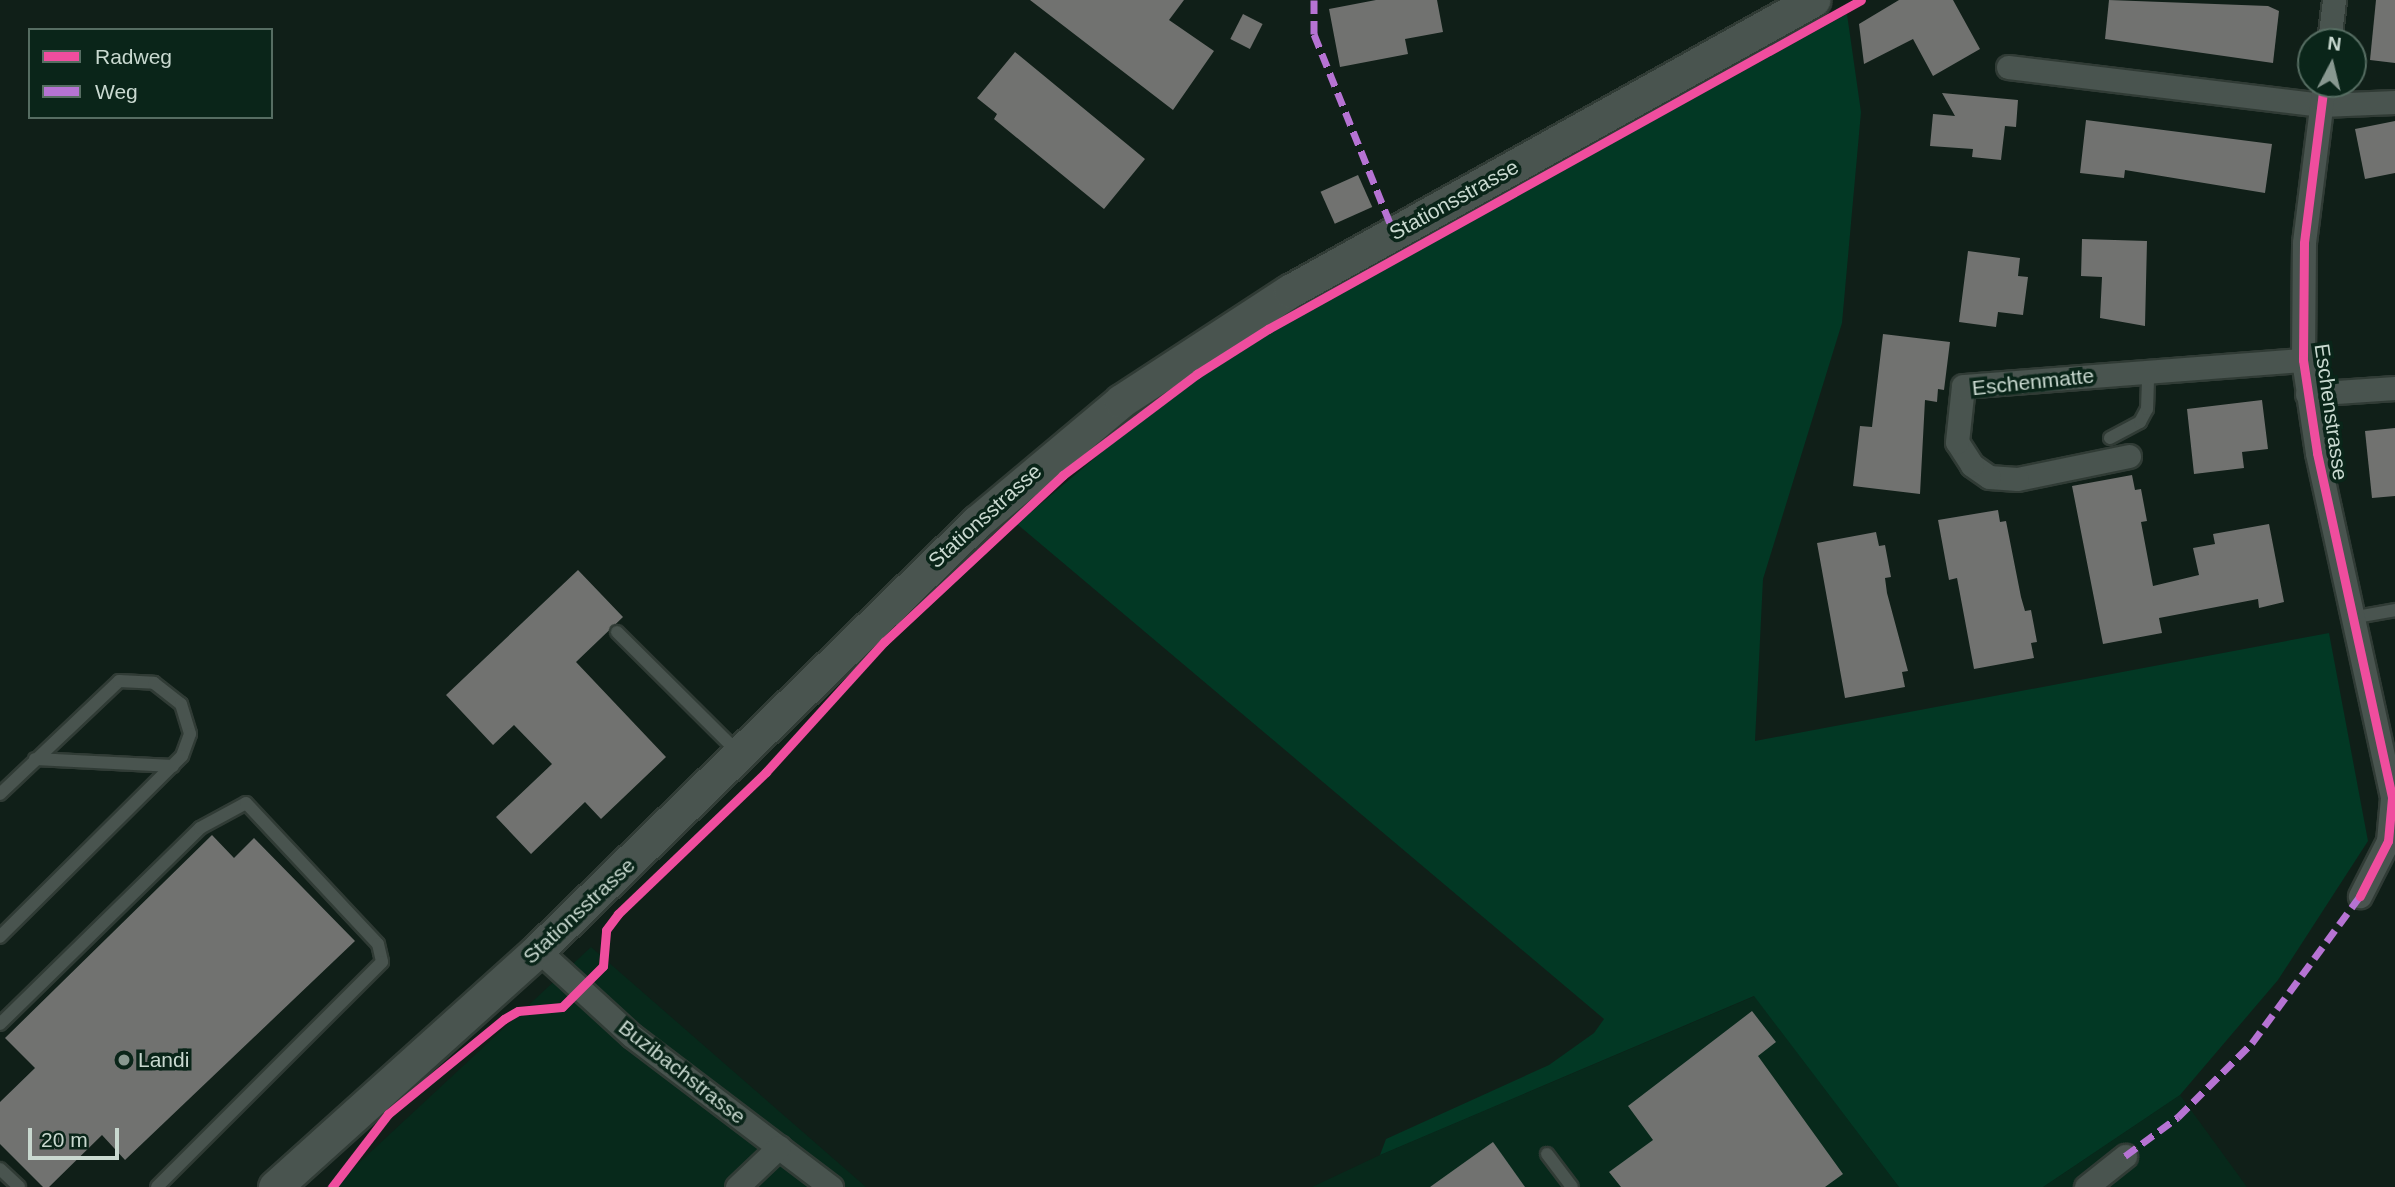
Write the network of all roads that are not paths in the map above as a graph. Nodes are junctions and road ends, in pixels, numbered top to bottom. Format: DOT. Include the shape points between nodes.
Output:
graph roads {
  1 [pos="1812,0"];
  2 [pos="2334,0"];
  3 [pos="2331,28"];
  4 [pos="2008,67"];
  5 [pos="2297,92"];
  6 [pos="2322,98"];
  7 [pos="2359,98"];
  8 [pos="2395,102"];
  9 [pos="2303,360"];
  10 [pos="2148,371"];
  11 [pos="2395,388"];
  12 [pos="2307,394"];
  13 [pos="2110,438"];
  14 [pos="2129,456"];
  15 [pos="2395,610"];
  16 [pos="2356,617"];
  17 [pos="617,632"];
  18 [pos="742,755"];
  19 [pos="35,759"];
  20 [pos="173,766"];
  21 [pos="0,794"];
  22 [pos="2391,841"];
  23 [pos="2360,896"];
  24 [pos="0,937"];
  25 [pos="538,950"];
  26 [pos="0,1024"];
  27 [pos="779,1147"];
  28 [pos="1547,1154"];
  29 [pos="2125,1156"];
  30 [pos="0,1169"];
  31 [pos="19,1187"];
  32 [pos="157,1187"];
  33 [pos="275,1187"];
  34 [pos="737,1187"];
  35 [pos="831,1187"];
  36 [pos="1572,1187"];
  37 [pos="2086,1187"];
  1 -- 18 [label="main road, Stationsstrasse" via="1290,291 1151,379 976,522"];
  2 -- 3 [label="street"];
  4 -- 5 [label="street"];
  6 -- 9 [label="street, Eschenstrasse" via="2303,254"];
  7 -- 8 [label="street"];
  9 -- 10 [label="street, Eschenmatte"];
  9 -- 12 [label="street, Eschenstrasse"];
  10 -- 13 [label="lane" via="2147,409 2140,422"];
  10 -- 14 [label="street, Eschenmatte" via="1963,386 1957,442 1972,465 1989,477 2017,479"];
  11 -- 12 [label="street"];
  12 -- 16 [label="street, Eschenstrasse" via="2337,551"];
  15 -- 16 [label="lane"];
  16 -- 22 [label="street" via="2392,798"];
  17 -- 18 [label="lane"];
  18 -- 25 [label="main road, Stationsstrasse"];
  19 -- 20 [label="lane"];
  19 -- 20 [label="lane" via="103,692 135,678 167,689 188,718 190,734"];
  19 -- 21 [label="lane"];
  20 -- 24 [label="lane"];
  22 -- 23 [label="street"];
  25 -- 27 [label="street, Buzibachstrasse" via="632,1036"];
  25 -- 33 [label="main road, Stationsstrasse"];
  26 -- 32 [label="lane" via="200,828 246,803 379,944 382,962"];
  27 -- 34 [label="street"];
  27 -- 35 [label="street, Buzibachstrasse"];
  28 -- 36 [label="lane"];
  29 -- 37 [label="street"];
  30 -- 31 [label="lane"];
}
